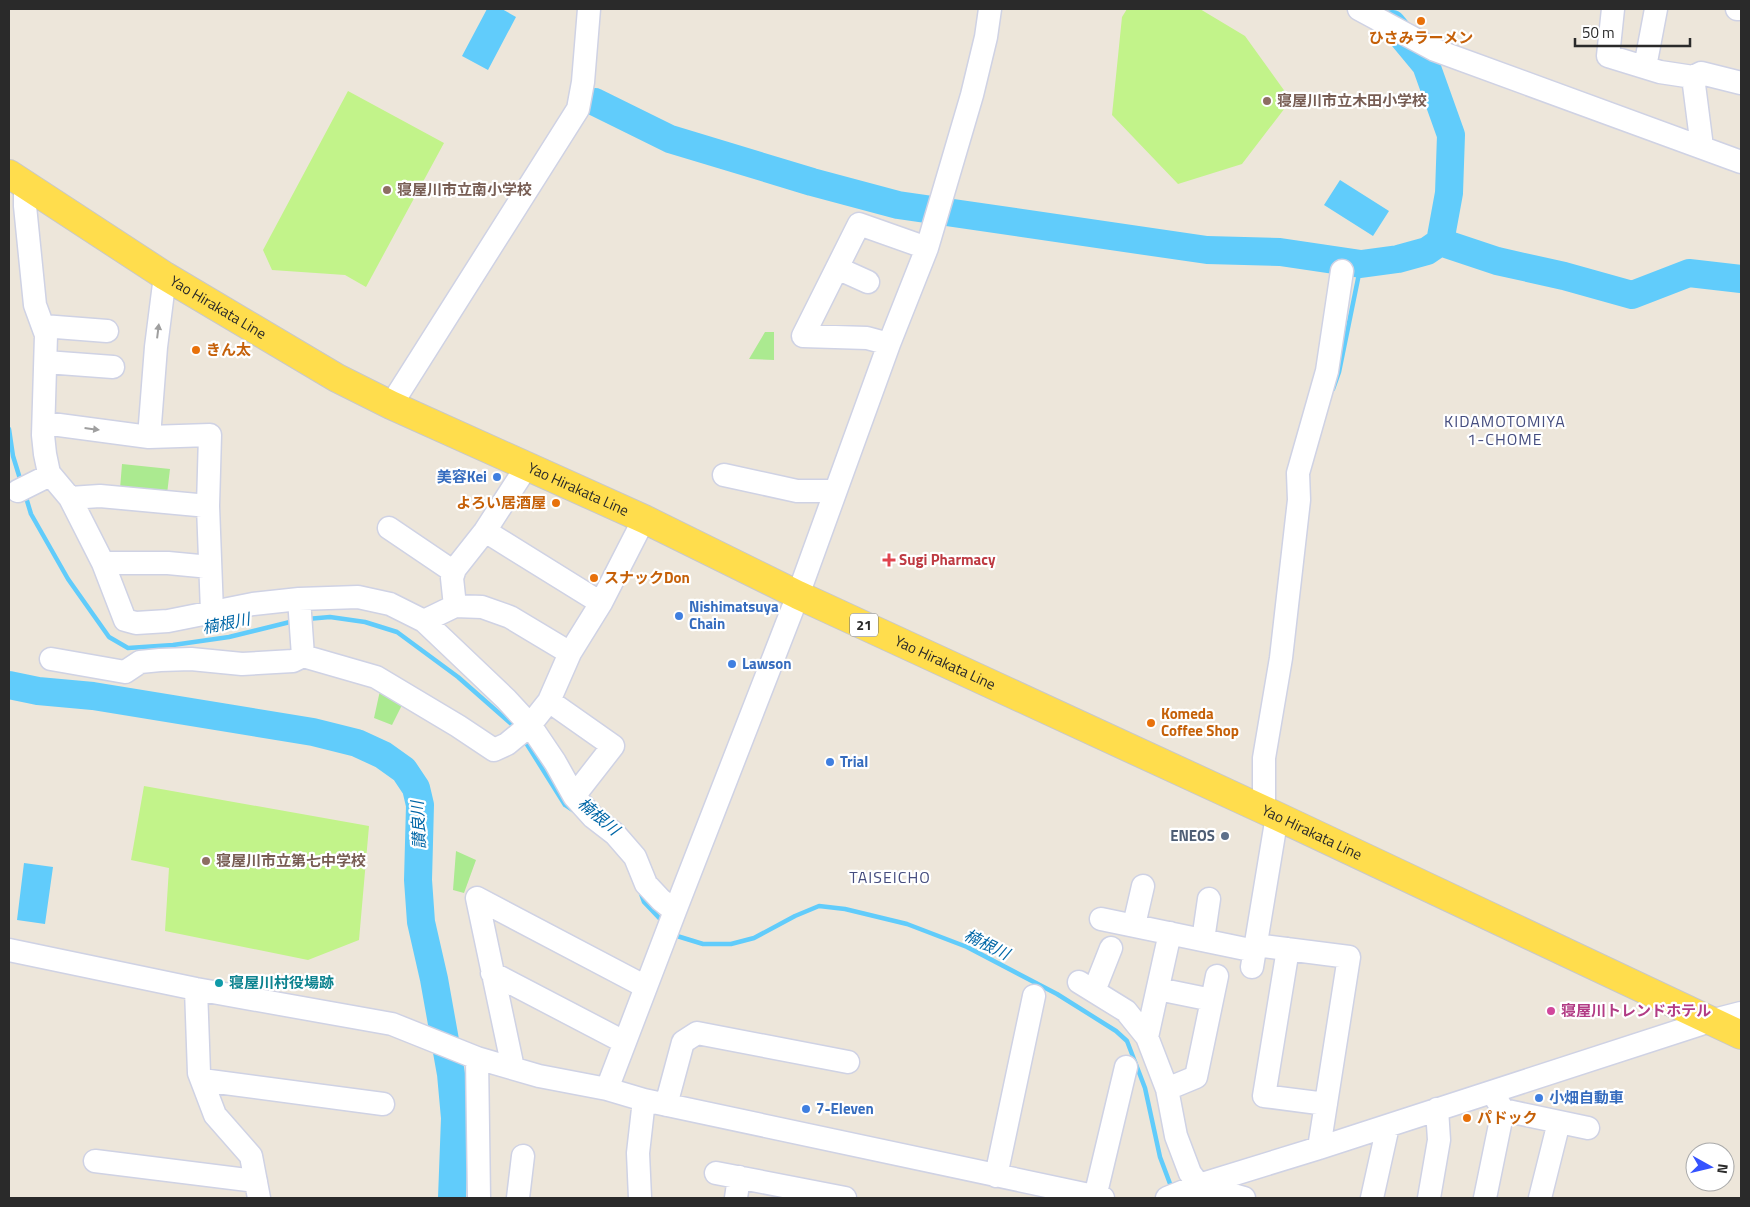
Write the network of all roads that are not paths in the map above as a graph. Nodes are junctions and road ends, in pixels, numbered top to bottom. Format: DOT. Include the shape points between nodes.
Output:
graph roads {
  1 [pos="589,9"];
  2 [pos="990,9"];
  3 [pos="1359,9"];
  4 [pos="1613,9"];
  5 [pos="1656,9"];
  6 [pos="1737,9"];
  7 [pos="1741,9"];
  8 [pos="1644,67"];
  9 [pos="1692,77"];
  10 [pos="1741,83"];
  11 [pos="1702,147"];
  12 [pos="1741,162"];
  13 [pos="17,179"];
  14 [pos="927,248"];
  15 [pos="837,268"];
  16 [pos="1342,271"];
  17 [pos="165,276"];
  18 [pos="868,282"];
  19 [pos="43,326"];
  20 [pos="107,331"];
  21 [pos="889,344"];
  22 [pos="46,362"];
  23 [pos="114,367"];
  24 [pos="391,405"];
  25 [pos="44,424"];
  26 [pos="149,436"];
  27 [pos="527,466"];
  28 [pos="724,476"];
  29 [pos="45,477"];
  30 [pos="18,491"];
  31 [pos="836,491"];
  32 [pos="70,498"];
  33 [pos="208,506"];
  34 [pos="644,519"];
  35 [pos="390,528"];
  36 [pos="485,531"];
  37 [pos="103,562"];
  38 [pos="210,567"];
  39 [pos="454,572"];
  40 [pos="798,595"];
  41 [pos="601,603"];
  42 [pos="455,606"];
  43 [pos="212,612"];
  44 [pos="299,612"];
  45 [pos="424,621"];
  46 [pos="570,653"];
  47 [pos="302,656"];
  48 [pos="51,659"];
  49 [pos="549,701"];
  50 [pos="522,731"];
  51 [pos="574,796"];
  52 [pos="1271,813"];
  53 [pos="1143,886"];
  54 [pos="1210,898"];
  55 [pos="1101,919"];
  56 [pos="671,921"];
  57 [pos="1134,925"];
  58 [pos="1170,933"];
  59 [pos="1203,940"];
  60 [pos="1111,948"];
  61 [pos="1288,949"];
  62 [pos="9,950"];
  63 [pos="1254,954"];
  64 [pos="492,973"];
  65 [pos="1217,976"];
  66 [pos="646,986"];
  67 [pos="1158,989"];
  68 [pos="196,990"];
  69 [pos="1034,996"];
  70 [pos="1212,1000"];
  71 [pos="1741,1013"];
  72 [pos="1710,1021"];
  73 [pos="1741,1035"];
  74 [pos="1147,1037"];
  75 [pos="624,1042"];
  76 [pos="477,1058"];
  77 [pos="848,1062"];
  78 [pos="1126,1067"];
  79 [pos="513,1068"];
  80 [pos="202,1080"];
  81 [pos="608,1089"];
  82 [pos="1167,1089"];
  83 [pos="644,1100"];
  84 [pos="1498,1101"];
  85 [pos="383,1104"];
  86 [pos="1326,1104"];
  87 [pos="666,1105"];
  88 [pos="1437,1110"];
  89 [pos="1559,1122"];
  90 [pos="1388,1126"];
  91 [pos="1588,1128"];
  92 [pos="1319,1148"];
  93 [pos="523,1156"];
  94 [pos="95,1161"];
  95 [pos="716,1173"];
  96 [pos="996,1176"];
  97 [pos="737,1188"];
  98 [pos="257,1189"];
  99 [pos="1053,1193"];
  100 [pos="1182,1193"];
  101 [pos="1099,1197"];
  102 [pos="479,1198"];
  103 [pos="518,1198"];
  104 [pos="640,1198"];
  105 [pos="845,1198"];
  106 [pos="1244,1198"];
  107 [pos="1372,1198"];
  108 [pos="1428,1198"];
  109 [pos="1485,1198"];
  110 [pos="1540,1198"];
  1 -- 24 [label="street" via="578,109"];
  2 -- 14 [label="street" via="972,95"];
  3 -- 11 [label="street" via="1435,50"];
  4 -- 8 [label="street" via="1608,56"];
  5 -- 8 [label="street"];
  6 -- 7 [label="street"];
  8 -- 9 [label="street"];
  9 -- 10 [label="street" via="1701,73"];
  9 -- 11 [label="street"];
  11 -- 12 [label="street"];
  13 -- 17 [label="main road, Yao Hirakata Line / 21"];
  13 -- 19 [label="street" via="25,206 36,305"];
  14 -- 15 [label="street" via="859,224"];
  14 -- 21 [label="street"];
  15 -- 18 [label="street"];
  15 -- 21 [label="street" via="803,336 867,338"];
  16 -- 52 [label="street" via="1327,371 1298,473 1299,500 1283,639 1264,758"];
  17 -- 24 [label="main road, Yao Hirakata Line / 21" via="338,378"];
  26 -- 17 [label="street, one-way"];
  19 -- 20 [label="street"];
  19 -- 22 [label="street"];
  21 -- 31 [label="street"];
  22 -- 23 [label="street"];
  22 -- 25 [label="street"];
  24 -- 27 [label="main road, Yao Hirakata Line / 21"];
  25 -- 26 [label="street, one-way"];
  25 -- 29 [label="street"];
  26 -- 33 [label="street" via="210,435"];
  27 -- 34 [label="main road, Yao Hirakata Line / 21"];
  27 -- 36 [label="street"];
  28 -- 31 [label="street" via="797,491"];
  29 -- 30 [label="street"];
  29 -- 32 [label="street"];
  31 -- 40 [label="street"];
  32 -- 33 [label="street" via="100,496"];
  32 -- 37 [label="street"];
  33 -- 38 [label="street"];
  34 -- 40 [label="main road, Yao Hirakata Line / 21"];
  34 -- 41 [label="street"];
  35 -- 39 [label="street"];
  36 -- 39 [label="street"];
  36 -- 41 [label="street"];
  37 -- 38 [label="street"];
  37 -- 43 [label="street" via="125,620 136,623 168,621"];
  38 -- 43 [label="street"];
  39 -- 42 [label="street"];
  40 -- 52 [label="main road, Yao Hirakata Line / 21"];
  40 -- 56 [label="street"];
  41 -- 46 [label="street"];
  42 -- 45 [label="street"];
  42 -- 46 [label="street" via="482,606 510,618"];
  43 -- 44 [label="street" via="253,604"];
  44 -- 45 [label="street" via="358,597 390,604"];
  44 -- 47 [label="street"];
  45 -- 50 [label="street" via="506,699"];
  46 -- 49 [label="street"];
  47 -- 48 [label="street" via="292,661 242,664 191,659 160,660 140,662 125,672"];
  47 -- 50 [label="street" via="376,677 494,750"];
  49 -- 50 [label="street"];
  49 -- 51 [label="street" via="613,746"];
  50 -- 51 [label="street" via="555,762"];
  51 -- 56 [label="street" via="615,834 635,858 646,884 661,900"];
  52 -- 63 [label="street"];
  52 -- 72 [label="main road, Yao Hirakata Line / 21"];
  53 -- 57 [label="street"];
  54 -- 59 [label="street"];
  55 -- 57 [label="street"];
  56 -- 66 [label="street"];
  57 -- 58 [label="street"];
  58 -- 59 [label="street"];
  58 -- 67 [label="street"];
  59 -- 63 [label="street"];
  60 -- 74 [label="street" via="1086,987 1126,1011"];
  61 -- 63 [label="street"];
  61 -- 86 [label="street" via="1264,1096"];
  61 -- 86 [label="street" via="1350,956"];
  62 -- 68 [label="street"];
  64 -- 66 [label="street" via="476,898"];
  64 -- 75 [label="street"];
  64 -- 79 [label="street"];
  65 -- 70 [label="street"];
  66 -- 75 [label="street"];
  67 -- 70 [label="street"];
  67 -- 74 [label="street"];
  68 -- 76 [label="street" via="392,1024"];
  68 -- 80 [label="street" via="199,1073"];
  69 -- 96 [label="street"];
  70 -- 82 [label="street" via="1196,1077"];
  71 -- 72 [label="street"];
  72 -- 73 [label="main road, Yao Hirakata Line / 21"];
  72 -- 84 [label="street"];
  74 -- 82 [label="street"];
  75 -- 81 [label="street"];
  76 -- 79 [label="street"];
  76 -- 102 [label="street"];
  77 -- 87 [label="street" via="697,1033 683,1042"];
  78 -- 101 [label="street"];
  79 -- 81 [label="street"];
  80 -- 85 [label="street"];
  80 -- 98 [label="street" via="215,1115 251,1156"];
  81 -- 83 [label="street"];
  82 -- 100 [label="street" via="1176,1136 1190,1173"];
  83 -- 87 [label="street"];
  83 -- 104 [label="street" via="638,1153"];
  84 -- 88 [label="street"];
  84 -- 89 [label="street"];
  84 -- 109 [label="street"];
  86 -- 92 [label="street"];
  87 -- 96 [label="street"];
  88 -- 90 [label="street"];
  88 -- 108 [label="street" via="1439,1140"];
  89 -- 91 [label="street"];
  89 -- 110 [label="street"];
  90 -- 92 [label="street"];
  90 -- 107 [label="street"];
  92 -- 100 [label="street"];
  93 -- 103 [label="street"];
  94 -- 98 [label="street"];
  95 -- 97 [label="street"];
  96 -- 99 [label="street"];
  97 -- 105 [label="street"];
  99 -- 101 [label="street"];
  100 -- 106 [label="street"];
}
